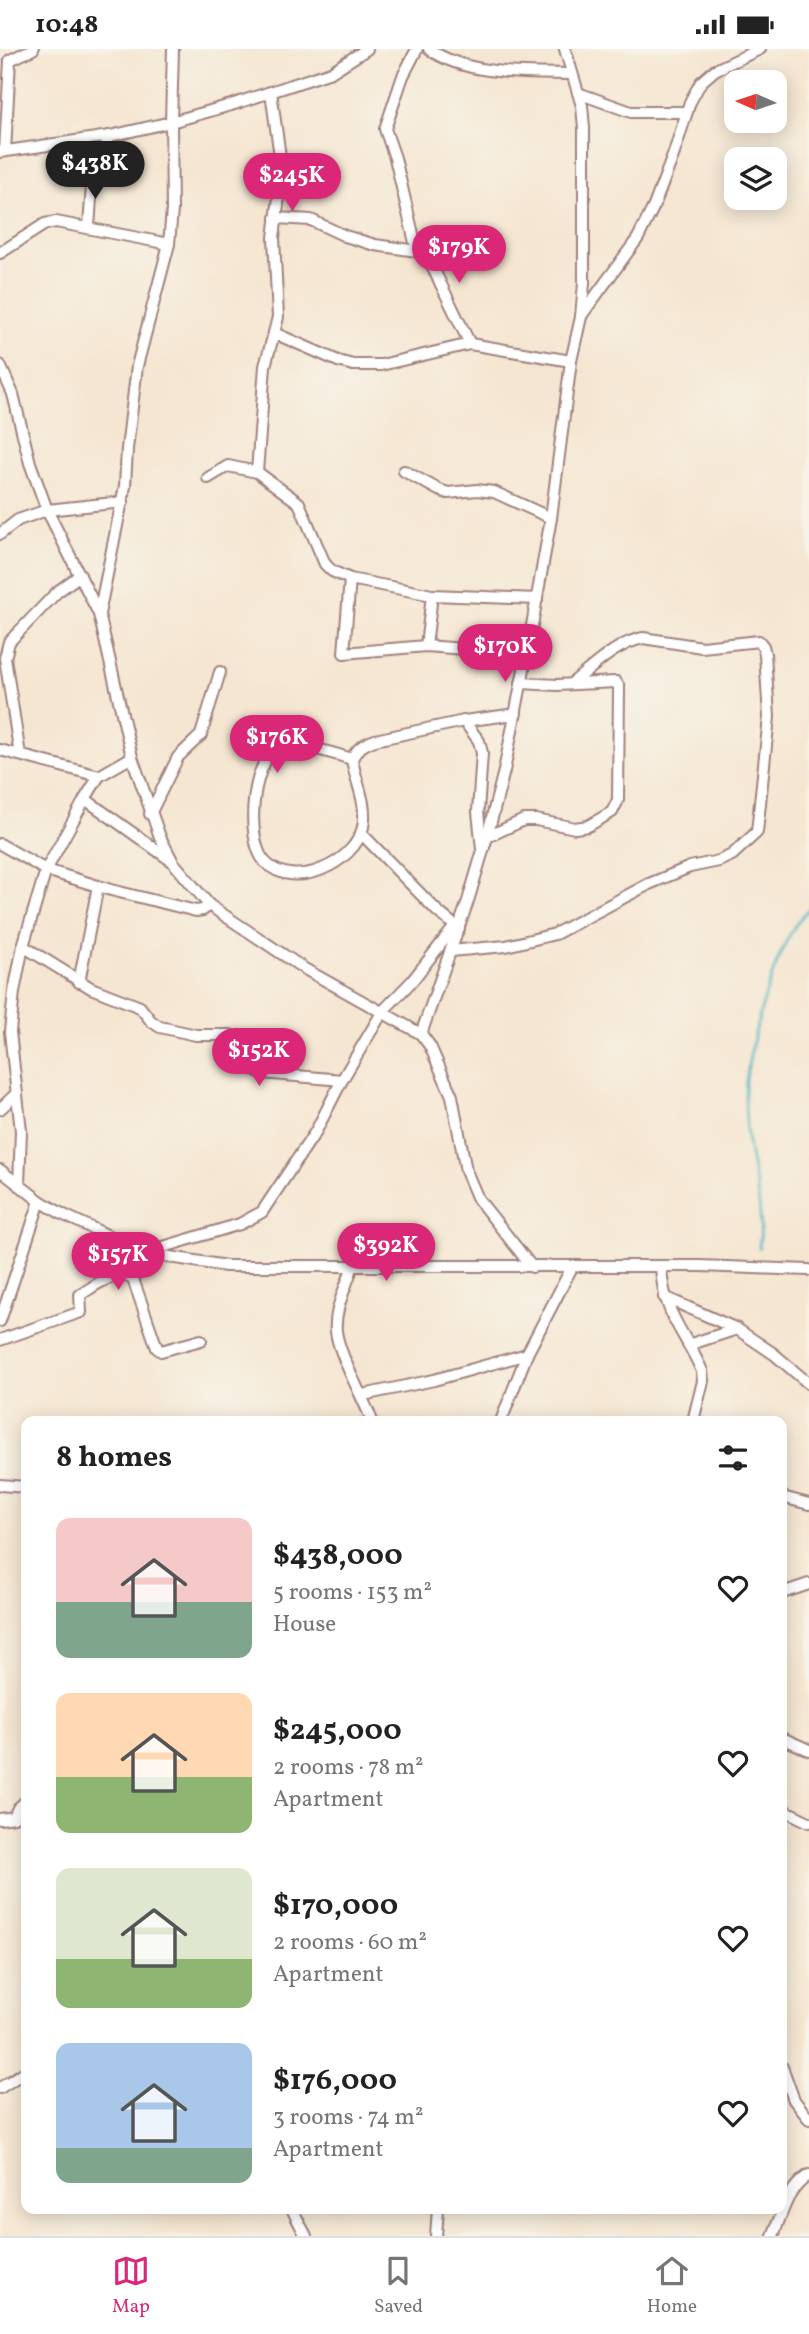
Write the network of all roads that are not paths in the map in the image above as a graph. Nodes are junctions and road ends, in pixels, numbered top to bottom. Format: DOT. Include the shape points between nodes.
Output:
graph roads {
  1 [pos="33,49"];
  2 [pos="173,49"];
  3 [pos="367,49"];
  4 [pos="417,49"];
  5 [pos="429,49"];
  6 [pos="565,49"];
  7 [pos="760,49"];
  8 [pos="572,74"];
  9 [pos="271,92"];
  10 [pos="579,93"];
  11 [pos="687,112"];
  12 [pos="171,121"];
  13 [pos="110,137"];
  14 [pos="72,142"];
  15 [pos="3,151"];
  16 [pos="92,185"];
  17 [pos="276,218"];
  18 [pos="89,227"];
  19 [pos="169,244"];
  20 [pos="417,251"];
  21 [pos="0,253"];
  22 [pos="581,317"];
  23 [pos="274,333"];
  24 [pos="470,344"];
  25 [pos="572,361"];
  26 [pos="0,365"];
  27 [pos="404,471"];
  28 [pos="257,472"];
  29 [pos="208,478"];
  30 [pos="123,502"];
  31 [pos="47,510"];
  32 [pos="551,518"];
  33 [pos="0,534"];
  34 [pos="80,575"];
  35 [pos="350,579"];
  36 [pos="432,595"];
  37 [pos="537,599"];
  38 [pos="99,614"];
  39 [pos="426,646"];
  40 [pos="527,653"];
  41 [pos="220,672"];
  42 [pos="521,683"];
  43 [pos="571,684"];
  44 [pos="516,714"];
  45 [pos="464,721"];
  46 [pos="0,750"];
  47 [pos="20,755"];
  48 [pos="132,757"];
  49 [pos="352,759"];
  50 [pos="99,776"];
  51 [pos="85,799"];
  52 [pos="150,814"];
  53 [pos="361,833"];
  54 [pos="487,837"];
  55 [pos="0,844"];
  56 [pos="482,854"];
  57 [pos="173,862"];
  58 [pos="46,870"];
  59 [pos="98,886"];
  60 [pos="209,905"];
  61 [pos="457,927"];
  62 [pos="23,946"];
  63 [pos="450,951"];
  64 [pos="79,982"];
  65 [pos="383,1011"];
  66 [pos="421,1034"];
  67 [pos="5,1035"];
  68 [pos="342,1080"];
  69 [pos="18,1093"];
  70 [pos="0,1109"];
  71 [pos="1,1172"];
  72 [pos="19,1185"];
  73 [pos="40,1201"];
  74 [pos="145,1253"];
  75 [pos="661,1266"];
  76 [pos="532,1267"];
  77 [pos="572,1267"];
  78 [pos="352,1268"];
  79 [pos="809,1270"];
  80 [pos="664,1297"];
  81 [pos="0,1321"];
  82 [pos="737,1329"];
  83 [pos="0,1339"];
  84 [pos="201,1340"];
  85 [pos="688,1345"];
  86 [pos="527,1354"];
  87 [pos="809,1384"];
  88 [pos="363,1395"];
  89 [pos="370,1416"];
  90 [pos="503,1416"];
  91 [pos="694,1416"];
  92 [pos="0,1485"];
  93 [pos="21,1487"];
  94 [pos="787,1498"];
  95 [pos="809,1504"];
  96 [pos="809,1584"];
  97 [pos="787,1591"];
  98 [pos="787,1740"];
  99 [pos="809,1750"];
  100 [pos="21,1806"];
  101 [pos="787,1811"];
  102 [pos="0,1819"];
  103 [pos="809,1822"];
  104 [pos="21,2074"];
  105 [pos="787,2081"];
  106 [pos="0,2088"];
  107 [pos="809,2119"];
  108 [pos="809,2175"];
  109 [pos="787,2201"];
  110 [pos="295,2214"];
  111 [pos="438,2214"];
  112 [pos="782,2214"];
  113 [pos="306,2236"];
  114 [pos="436,2236"];
  115 [pos="773,2236"];
  1 -- 15 [label="street" via="10,60"];
  2 -- 12 [label="street"];
  3 -- 9 [label="street" via="331,72"];
  4 -- 20 [label="street" via="385,129"];
  5 -- 8 [label="street" via="489,71"];
  6 -- 8 [label="street"];
  7 -- 11 [label="street" via="715,70 701,82"];
  8 -- 10 [label="street"];
  9 -- 12 [label="street"];
  9 -- 17 [label="street" via="282,171"];
  10 -- 11 [label="street" via="631,112"];
  10 -- 22 [label="street" via="584,128"];
  11 -- 22 [label="street" via="654,207 638,238"];
  12 -- 13 [label="street"];
  12 -- 19 [label="street"];
  13 -- 14 [label="street"];
  13 -- 16 [label="street"];
  14 -- 15 [label="street"];
  14 -- 16 [label="street"];
  16 -- 18 [label="street"];
  17 -- 20 [label="street" via="311,221 375,245"];
  17 -- 23 [label="street" via="278,317"];
  18 -- 19 [label="street"];
  18 -- 21 [label="street" via="45,224"];
  19 -- 30 [label="street" via="137,366"];
  20 -- 24 [label="street" via="431,264"];
  22 -- 25 [label="street"];
  23 -- 24 [label="street" via="338,361 369,366"];
  23 -- 28 [label="street" via="265,366"];
  24 -- 25 [label="street"];
  25 -- 32 [label="street"];
  26 -- 31 [label="street"];
  27 -- 32 [label="street" via="439,490 494,492"];
  28 -- 29 [label="street" via="228,465"];
  28 -- 35 [label="street" via="299,503 325,564"];
  30 -- 31 [label="street"];
  30 -- 38 [label="street"];
  31 -- 33 [label="street" via="18,520"];
  31 -- 34 [label="street"];
  32 -- 37 [label="street"];
  34 -- 38 [label="street"];
  34 -- 47 [label="street" via="57,593 6,650"];
  35 -- 36 [label="street"];
  35 -- 39 [label="street" via="344,653"];
  36 -- 37 [label="street"];
  36 -- 39 [label="street"];
  37 -- 40 [label="street"];
  38 -- 48 [label="street"];
  39 -- 40 [label="street"];
  40 -- 42 [label="street"];
  41 -- 52 [label="street" via="201,735 178,757"];
  42 -- 43 [label="street"];
  42 -- 44 [label="street"];
  43 -- 54 [label="street" via="611,682 619,687 616,806 588,825 575,828 524,820"];
  43 -- 63 [label="street" via="634,640 702,647 759,641 765,654 769,717 757,832 732,855 649,884 555,934 506,946"];
  44 -- 45 [label="street"];
  44 -- 54 [label="street"];
  45 -- 49 [label="street" via="375,740 362,745"];
  45 -- 56 [label="street" via="482,753 478,812"];
  46 -- 47 [label="street"];
  47 -- 50 [label="street"];
  48 -- 50 [label="street"];
  48 -- 52 [label="street"];
  49 -- 53 [label="street" via="363,804"];
  49 -- 53 [label="street" via="289,744 273,749 254,800 253,836 265,862 294,876 325,868 353,846"];
  50 -- 51 [label="street"];
  51 -- 57 [label="street"];
  51 -- 58 [label="street"];
  52 -- 57 [label="street"];
  53 -- 61 [label="street"];
  54 -- 56 [label="street"];
  55 -- 58 [label="street"];
  56 -- 61 [label="street"];
  57 -- 60 [label="street"];
  58 -- 59 [label="street"];
  58 -- 62 [label="street"];
  59 -- 60 [label="street" via="197,911"];
  59 -- 64 [label="street"];
  60 -- 65 [label="street" via="303,968"];
  61 -- 63 [label="street"];
  61 -- 65 [label="street"];
  62 -- 64 [label="street"];
  62 -- 67 [label="street"];
  63 -- 66 [label="street"];
  64 -- 68 [label="street" via="140,1007 160,1027 196,1035 230,1035 254,1069 262,1073"];
  65 -- 66 [label="street"];
  65 -- 68 [label="street"];
  66 -- 76 [label="street" via="452,1096 467,1171 478,1199"];
  67 -- 69 [label="street"];
  68 -- 74 [label="street" via="316,1131 262,1212 240,1224"];
  69 -- 70 [label="street"];
  69 -- 72 [label="street"];
  71 -- 72 [label="street"];
  72 -- 73 [label="street"];
  73 -- 74 [label="street"];
  73 -- 81 [label="street"];
  74 -- 78 [label="street" via="226,1266"];
  75 -- 77 [label="street"];
  75 -- 79 [label="street"];
  75 -- 80 [label="street"];
  76 -- 77 [label="street"];
  76 -- 78 [label="street"];
  77 -- 86 [label="street"];
  78 -- 88 [label="street" via="335,1330"];
  80 -- 82 [label="street"];
  80 -- 85 [label="street"];
  82 -- 85 [label="street"];
  82 -- 87 [label="street"];
  83 -- 84 [label="street" via="81,1312 80,1295 117,1275 127,1275 133,1279 157,1348"];
  85 -- 91 [label="street" via="703,1381"];
  86 -- 88 [label="street"];
  86 -- 90 [label="street"];
  88 -- 89 [label="street"];
  92 -- 93 [label="street"];
  94 -- 95 [label="street"];
  96 -- 97 [label="street"];
  98 -- 99 [label="street"];
  100 -- 102 [label="street" via="14,1817"];
  101 -- 103 [label="street"];
  104 -- 106 [label="street"];
  105 -- 107 [label="street" via="794,2100"];
  108 -- 109 [label="street"];
  110 -- 113 [label="street"];
  111 -- 114 [label="street"];
  112 -- 115 [label="street"];
}
